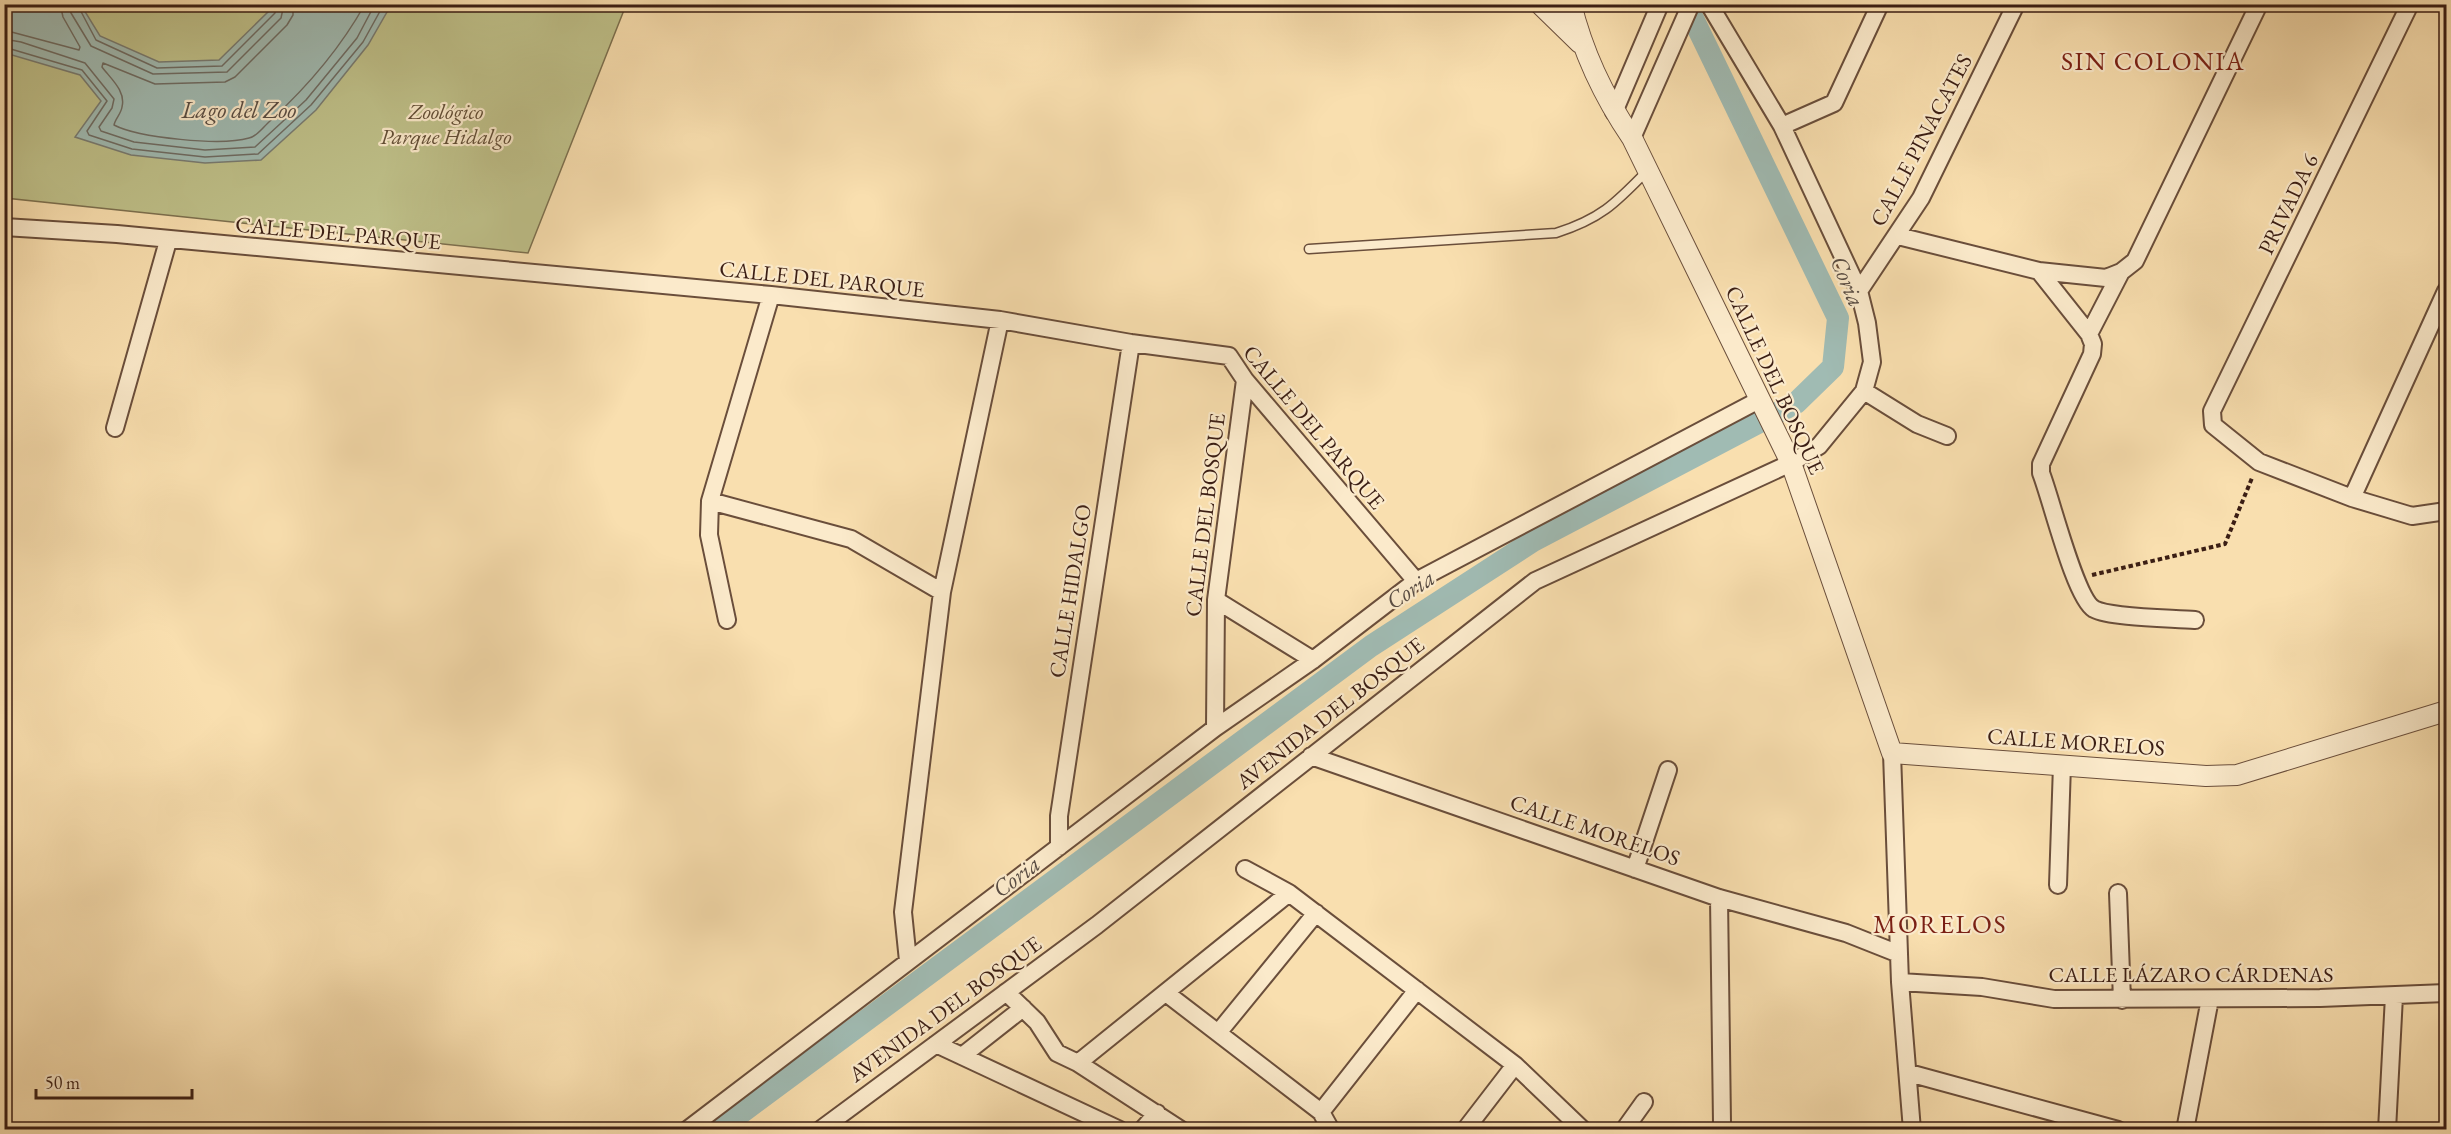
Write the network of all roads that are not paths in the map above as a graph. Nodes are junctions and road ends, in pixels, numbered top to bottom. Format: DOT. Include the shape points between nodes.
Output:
graph roads {
  1 [pos="1540,4"];
  2 [pos="1571,4"];
  3 [pos="1660,4"];
  4 [pos="1709,4"];
  5 [pos="1880,4"];
  6 [pos="2016,4"];
  7 [pos="2259,4"];
  8 [pos="2409,4"];
  9 [pos="1691,5"];
  10 [pos="1580,43"];
  11 [pos="1614,112"];
  12 [pos="1782,126"];
  13 [pos="1632,138"];
  14 [pos="1647,171"];
  15 [pos="4,227"];
  16 [pos="1898,236"];
  17 [pos="168,241"];
  18 [pos="1309,249"];
  19 [pos="2040,271"];
  20 [pos="2121,272"];
  21 [pos="1859,291"];
  22 [pos="2446,291"];
  23 [pos="771,295"];
  24 [pos="1000,320"];
  25 [pos="2089,334"];
  26 [pos="1131,343"];
  27 [pos="1245,380"];
  28 [pos="1864,391"];
  29 [pos="1762,406"];
  30 [pos="115,428"];
  31 [pos="1947,436"];
  32 [pos="1791,463"];
  33 [pos="2352,498"];
  34 [pos="710,501"];
  35 [pos="2446,511"];
  36 [pos="1416,581"];
  37 [pos="942,592"];
  38 [pos="1216,600"];
  39 [pos="727,620"];
  40 [pos="2194,620"];
  41 [pos="1313,660"];
  42 [pos="2446,711"];
  43 [pos="1215,728"];
  44 [pos="1892,753"];
  45 [pos="1311,756"];
  46 [pos="2062,765"];
  47 [pos="1668,770"];
  48 [pos="1059,847"];
  49 [pos="1245,869"];
  50 [pos="1635,869"];
  51 [pos="2058,885"];
  52 [pos="1289,893"];
  53 [pos="2118,893"];
  54 [pos="1719,898"];
  55 [pos="1316,914"];
  56 [pos="1899,954"];
  57 [pos="908,961"];
  58 [pos="1899,982"];
  59 [pos="1417,990"];
  60 [pos="1006,992"];
  61 [pos="1166,993"];
  62 [pos="2446,993"];
  63 [pos="2394,996"];
  64 [pos="2210,999"];
  65 [pos="2122,1000"];
  66 [pos="1023,1008"];
  67 [pos="1218,1033"];
  68 [pos="936,1044"];
  69 [pos="962,1056"];
  70 [pos="1078,1063"];
  71 [pos="1515,1065"];
  72 [pos="1909,1073"];
  73 [pos="1644,1102"];
  74 [pos="1320,1112"];
  75 [pos="1157,1113"];
  76 [pos="1722,1123"];
  77 [pos="687,1130"];
  78 [pos="820,1130"];
  79 [pos="1120,1130"];
  80 [pos="1142,1130"];
  81 [pos="1181,1130"];
  82 [pos="1331,1130"];
  83 [pos="1465,1130"];
  84 [pos="1583,1130"];
  85 [pos="1624,1130"];
  86 [pos="1912,1130"];
  87 [pos="2118,1130"];
  88 [pos="2185,1130"];
  89 [pos="2387,1130"];
  1 -- 10 [label="street, CALLE DEL BOSQUE"];
  2 -- 10 [label="street, CALLE DEL BOSQUE"];
  3 -- 11 [label="street"];
  4 -- 12 [label="street"];
  5 -- 12 [label="street" via="1834,103"];
  6 -- 16 [label="street, CALLE PINACATES" via="1921,198"];
  7 -- 20 [label="street" via="2135,261"];
  8 -- 33 [label="street, PRIVADA 6" via="2212,411 2213,425 2259,462"];
  9 -- 13 [label="street"];
  10 -- 11 [label="street, CALLE DEL BOSQUE"];
  11 -- 13 [label="street, CALLE DEL BOSQUE"];
  12 -- 21 [label="street"];
  13 -- 14 [label="street, CALLE DEL BOSQUE"];
  14 -- 18 [label="lane" via="1613,206 1586,223 1556,233"];
  14 -- 29 [label="street, CALLE DEL BOSQUE"];
  15 -- 17 [label="street, CALLE DEL PARQUE"];
  16 -- 19 [label="street"];
  16 -- 21 [label="street, CALLE PINACATES"];
  17 -- 23 [label="street, CALLE DEL PARQUE"];
  17 -- 30 [label="street"];
  19 -- 20 [label="street" via="2106,278"];
  19 -- 25 [label="street"];
  20 -- 25 [label="street"];
  21 -- 28 [label="street, AVENIDA DEL BOSQUE" via="1872,362"];
  22 -- 33 [label="street"];
  23 -- 24 [label="street, CALLE DEL PARQUE"];
  23 -- 34 [label="street"];
  24 -- 26 [label="street, CALLE DEL PARQUE"];
  24 -- 37 [label="street"];
  25 -- 40 [label="street" via="2092,354 2041,464 2076,579 2087,603 2103,612"];
  26 -- 27 [label="street, CALLE DEL PARQUE" via="1229,356"];
  26 -- 48 [label="street, CALLE HIDALGO" via="1059,816"];
  27 -- 36 [label="street, CALLE DEL PARQUE"];
  27 -- 38 [label="street, CALLE DEL BOSQUE"];
  28 -- 31 [label="street" via="1917,424"];
  28 -- 32 [label="street, AVENIDA DEL BOSQUE" via="1819,446"];
  29 -- 32 [label="street, CALLE DEL BOSQUE"];
  29 -- 36 [label="street"];
  32 -- 44 [label="street, CALLE DEL BOSQUE"];
  32 -- 45 [label="street, AVENIDA DEL BOSQUE" via="1535,580"];
  33 -- 35 [label="street" via="2412,516"];
  34 -- 37 [label="street" via="851,539"];
  34 -- 39 [label="street" via="709,535"];
  36 -- 41 [label="street"];
  37 -- 57 [label="street" via="903,912"];
  38 -- 41 [label="street"];
  38 -- 43 [label="street, CALLE DEL BOSQUE"];
  41 -- 43 [label="street"];
  42 -- 46 [label="street, CALLE MORELOS" via="2237,776"];
  43 -- 48 [label="street"];
  44 -- 46 [label="street, CALLE MORELOS"];
  44 -- 56 [label="street"];
  45 -- 50 [label="street, CALLE MORELOS"];
  45 -- 60 [label="street, AVENIDA DEL BOSQUE"];
  46 -- 51 [label="street"];
  47 -- 50 [label="street"];
  48 -- 57 [label="street"];
  49 -- 52 [label="street"];
  50 -- 54 [label="street, CALLE MORELOS"];
  52 -- 55 [label="street"];
  52 -- 61 [label="street"];
  53 -- 65 [label="street"];
  54 -- 56 [label="street, CALLE MORELOS" via="1846,933"];
  54 -- 76 [label="street"];
  55 -- 59 [label="street"];
  55 -- 67 [label="street"];
  56 -- 58 [label="street"];
  57 -- 77 [label="street"];
  58 -- 65 [label="street, CALLE LÁZARO CÁRDENAS" via="1982,987 2054,999"];
  58 -- 72 [label="street"];
  59 -- 71 [label="street"];
  59 -- 74 [label="street"];
  60 -- 66 [label="street"];
  60 -- 68 [label="street, AVENIDA DEL BOSQUE"];
  61 -- 67 [label="street"];
  61 -- 70 [label="street"];
  62 -- 63 [label="street, CALLE LÁZARO CÁRDENAS"];
  63 -- 64 [label="street, CALLE LÁZARO CÁRDENAS"];
  63 -- 89 [label="street"];
  64 -- 65 [label="street, CALLE LÁZARO CÁRDENAS"];
  64 -- 88 [label="street"];
  66 -- 69 [label="street"];
  66 -- 70 [label="street" via="1057,1053"];
  67 -- 74 [label="street"];
  68 -- 69 [label="street"];
  68 -- 78 [label="street, AVENIDA DEL BOSQUE"];
  69 -- 79 [label="street"];
  70 -- 75 [label="street"];
  71 -- 83 [label="street"];
  71 -- 84 [label="street"];
  72 -- 86 [label="street"];
  72 -- 87 [label="street"];
  73 -- 85 [label="street"];
  74 -- 82 [label="street"];
  75 -- 80 [label="street"];
  75 -- 81 [label="street"];
}
